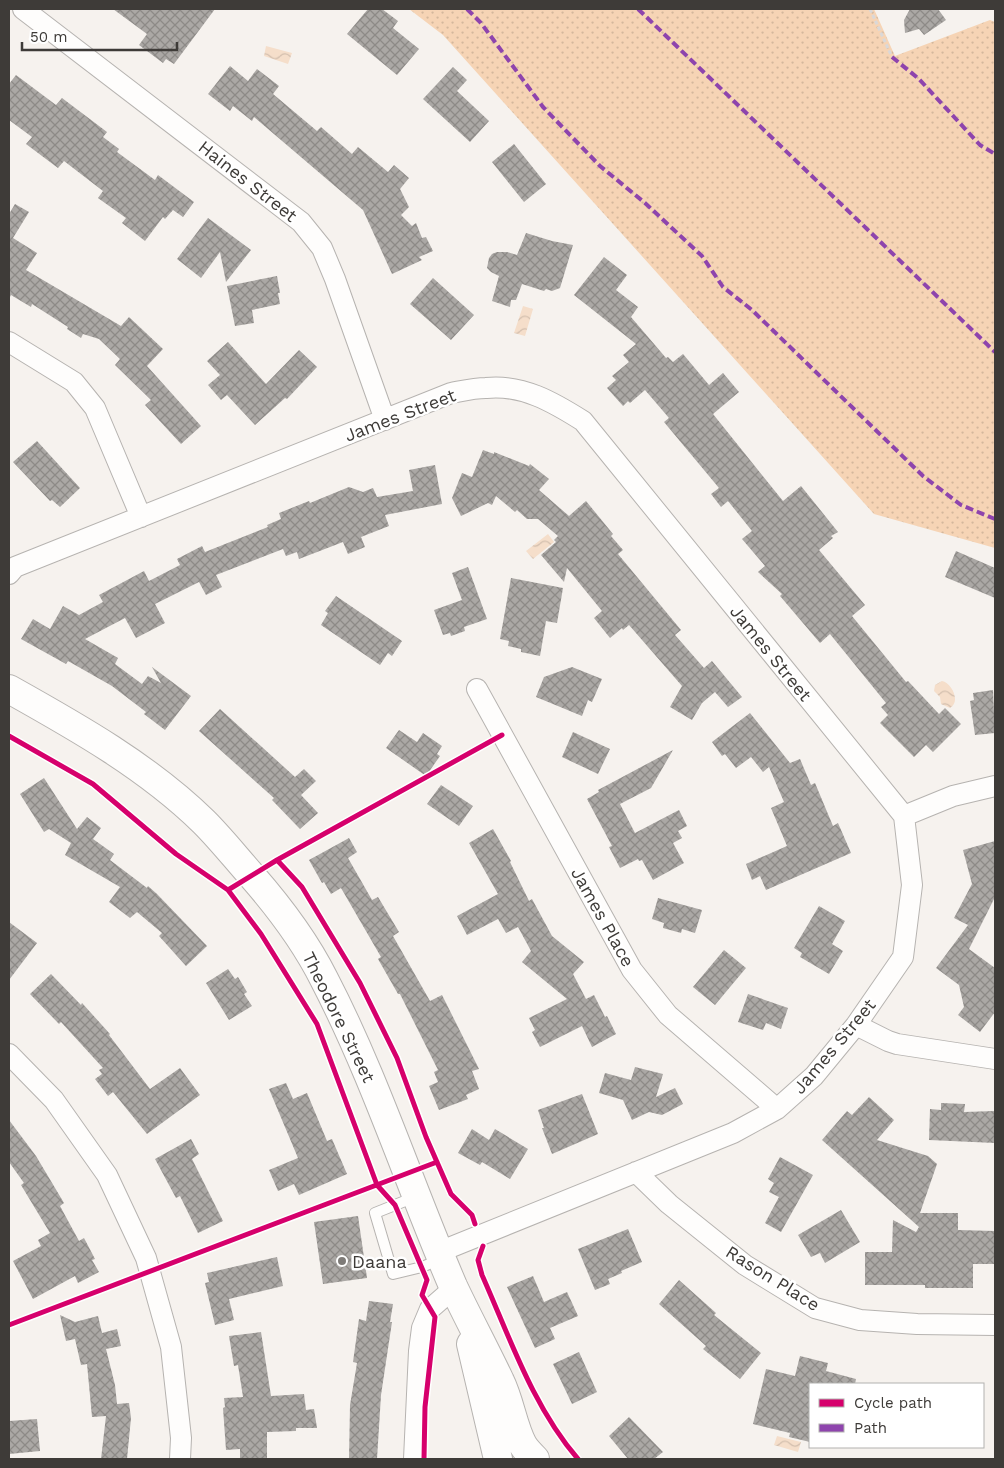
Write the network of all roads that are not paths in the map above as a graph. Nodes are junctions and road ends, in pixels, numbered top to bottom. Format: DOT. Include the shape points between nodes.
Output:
graph roads {
  1 [pos="23,9"];
  2 [pos="9,342"];
  3 [pos="385,420"];
  4 [pos="141,517"];
  5 [pos="9,574"];
  6 [pos="477,689"];
  7 [pos="9,690"];
  8 [pos="995,786"];
  9 [pos="904,816"];
  10 [pos="856,1024"];
  11 [pos="9,1054"];
  12 [pos="995,1059"];
  13 [pos="777,1109"];
  14 [pos="636,1172"];
  15 [pos="416,1197"];
  16 [pos="440,1256"];
  17 [pos="459,1298"];
  18 [pos="995,1325"];
  19 [pos="180,1459"];
  20 [pos="414,1459"];
  21 [pos="498,1459"];
  22 [pos="535,1459"];
  1 -- 3 [label="street, Haines Street" via="301,222 322,248"];
  2 -- 4 [label="street" via="74,382 95,408"];
  3 -- 4 [label="street, James Street"];
  3 -- 9 [label="street, James Street" via="451,394 486,387 518,389 554,402 583,421"];
  4 -- 5 [label="street, James Street" via="15,567"];
  6 -- 13 [label="street, James Place" via="632,970 668,1015"];
  7 -- 15 [label="main road, Theodore Street" via="70,723 151,778 203,821 267,893 324,978 363,1063"];
  8 -- 9 [label="street" via="953,796"];
  9 -- 10 [label="street, James Street" via="912,885 903,957"];
  10 -- 12 [label="street" via="897,1044"];
  10 -- 13 [label="street, James Street" via="814,1076"];
  11 -- 19 [label="street" via="54,1100 107,1175 146,1258 171,1346 182,1438"];
  13 -- 14 [label="street, James Street" via="733,1134"];
  14 -- 16 [label="street, James Street"];
  14 -- 18 [label="street, Rason Place" via="669,1204 745,1264 815,1308 860,1320"];
  15 -- 16 [label="main road, Theodore Street"];
  15 -- 16 [label="lane" via="375,1213 394,1274 422,1267"];
  16 -- 17 [label="main road, Theodore Street"];
  17 -- 20 [label="street" via="430,1309 422,1328"];
  17 -- 21 [label="main road, Theodore Street"];
  17 -- 22 [label="main road, Theodore Street" via="501,1382 523,1444"];
}
